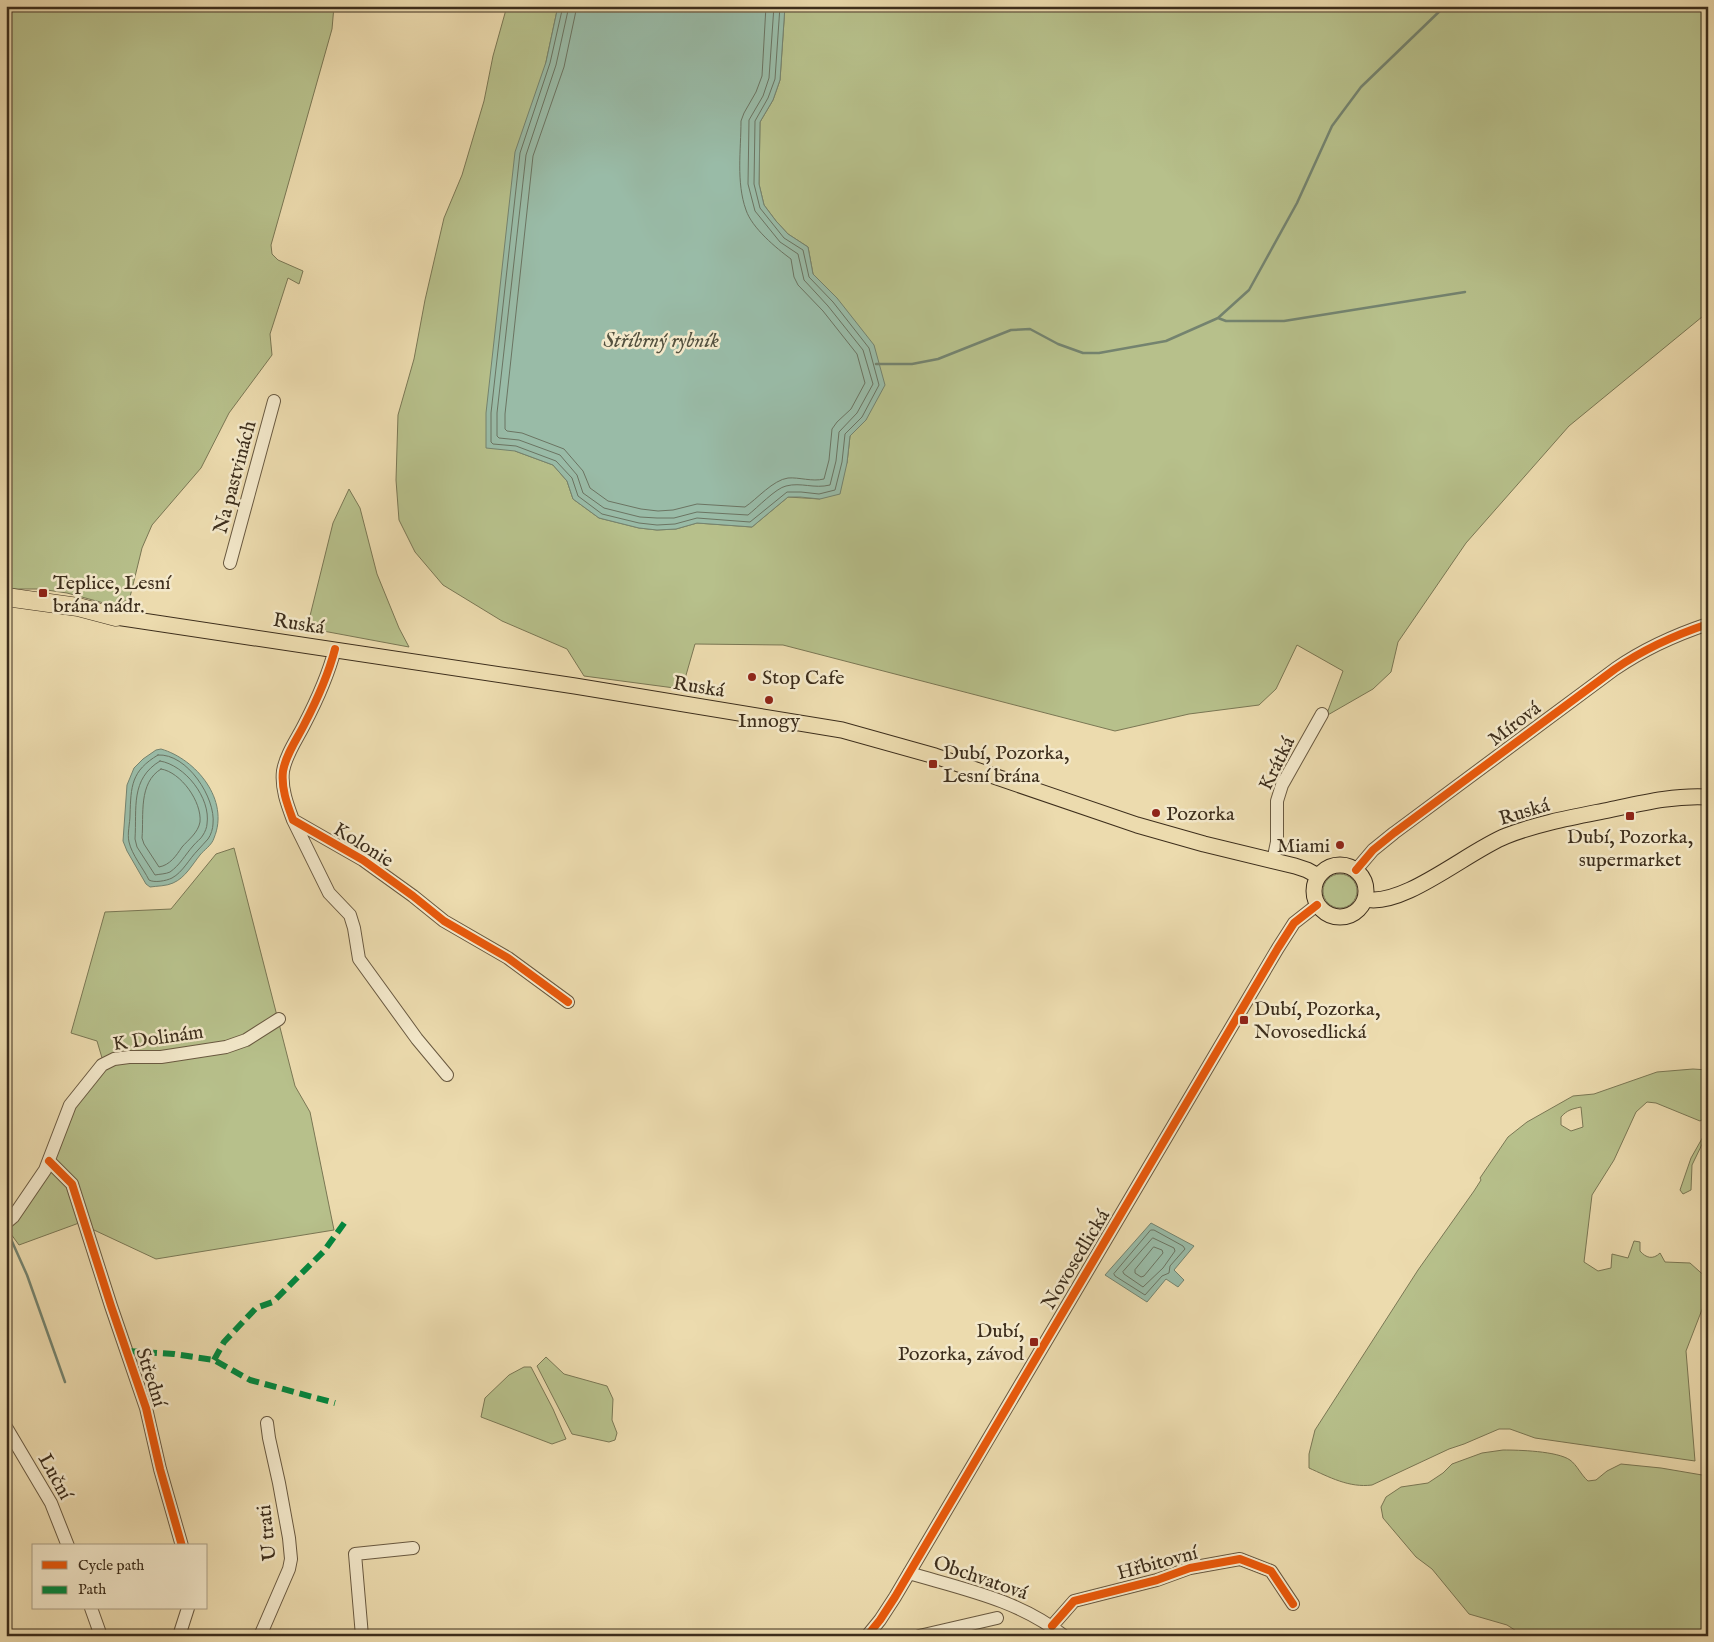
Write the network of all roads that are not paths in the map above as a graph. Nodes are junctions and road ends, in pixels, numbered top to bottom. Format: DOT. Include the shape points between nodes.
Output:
graph roads {
  1 [pos="274,401"];
  2 [pos="230,563"];
  3 [pos="6,597"];
  4 [pos="6,602"];
  5 [pos="116,616"];
  6 [pos="1708,624"];
  7 [pos="335,649"];
  8 [pos="1322,714"];
  9 [pos="1708,797"];
  10 [pos="293,820"];
  11 [pos="1273,861"];
  12 [pos="1356,870"];
  13 [pos="1318,876"];
  14 [pos="1365,899"];
  15 [pos="1317,905"];
  16 [pos="568,1002"];
  17 [pos="279,1019"];
  18 [pos="447,1075"];
  19 [pos="49,1161"];
  20 [pos="6,1223"];
  21 [pos="267,1423"];
  22 [pos="6,1427"];
  23 [pos="67,1544"];
  24 [pos="181,1544"];
  25 [pos="413,1548"];
  26 [pos="909,1573"];
  27 [pos="1292,1604"];
  28 [pos="92,1610"];
  29 [pos="187,1610"];
  30 [pos="997,1618"];
  31 [pos="1052,1626"];
  32 [pos="933,1634"];
  33 [pos="101,1636"];
  34 [pos="179,1636"];
  35 [pos="260,1636"];
  36 [pos="362,1636"];
  37 [pos="867,1636"];
  38 [pos="919,1636"];
  39 [pos="1064,1636"];
  1 -- 2 [label="street, Na pastvinách"];
  3 -- 5 [label="highway"];
  4 -- 5 [label="highway"];
  5 -- 7 [label="main road, Ruská"];
  6 -- 12 [label="street, Mírová" via="1657,644 1615,669 1394,832"];
  7 -- 10 [label="street, Kolonie" via="331,666 288,754 283,771 283,792"];
  7 -- 11 [label="main road, Ruská" via="863,734 1137,825"];
  8 -- 11 [label="street, Krátká" via="1282,785 1277,801 1277,842"];
  9 -- 14 [label="main road, Ruská" via="1652,801 1527,828 1492,842 1401,894 1380,900"];
  10 -- 16 [label="street, Kolonie" via="363,860 444,921 508,958"];
  10 -- 18 [label="street, Kolonie" via="329,893 350,915 359,959 416,1039"];
  11 -- 13 [label="main road, Ruská"];
  12 -- 13 [label="main road" via="1338,865"];
  12 -- 14 [label="main road" via="1365,885"];
  13 -- 15 [label="main road" via="1313,891"];
  14 -- 15 [label="main road" via="1355,913 1339,918 1326,914"];
  15 -- 26 [label="street, Novosedlická" via="1294,923 1260,977"];
  17 -- 19 [label="street, K Dolinám" via="246,1040 226,1047 162,1057 114,1059 102,1065 70,1105"];
  19 -- 20 [label="street, K Dolinám"];
  19 -- 24 [label="street, Střední" via="72,1184 146,1408"];
  21 -- 35 [label="street, U trati" via="291,1559"];
  22 -- 23 [label="street, Luční" via="51,1503"];
  25 -- 36 [label="street" via="355,1554"];
  26 -- 31 [label="street, Obchvatová" via="1000,1600"];
  26 -- 37 [label="street, Novosedlická"];
  27 -- 31 [label="street, Hřbitovní" via="1271,1571 1240,1559 1190,1568 1157,1580 1074,1601"];
  28 -- 33 [label="street"];
  29 -- 34 [label="street"];
  30 -- 32 [label="street"];
  31 -- 39 [label="street, Obchvatová"];
  32 -- 38 [label="street"];
}
